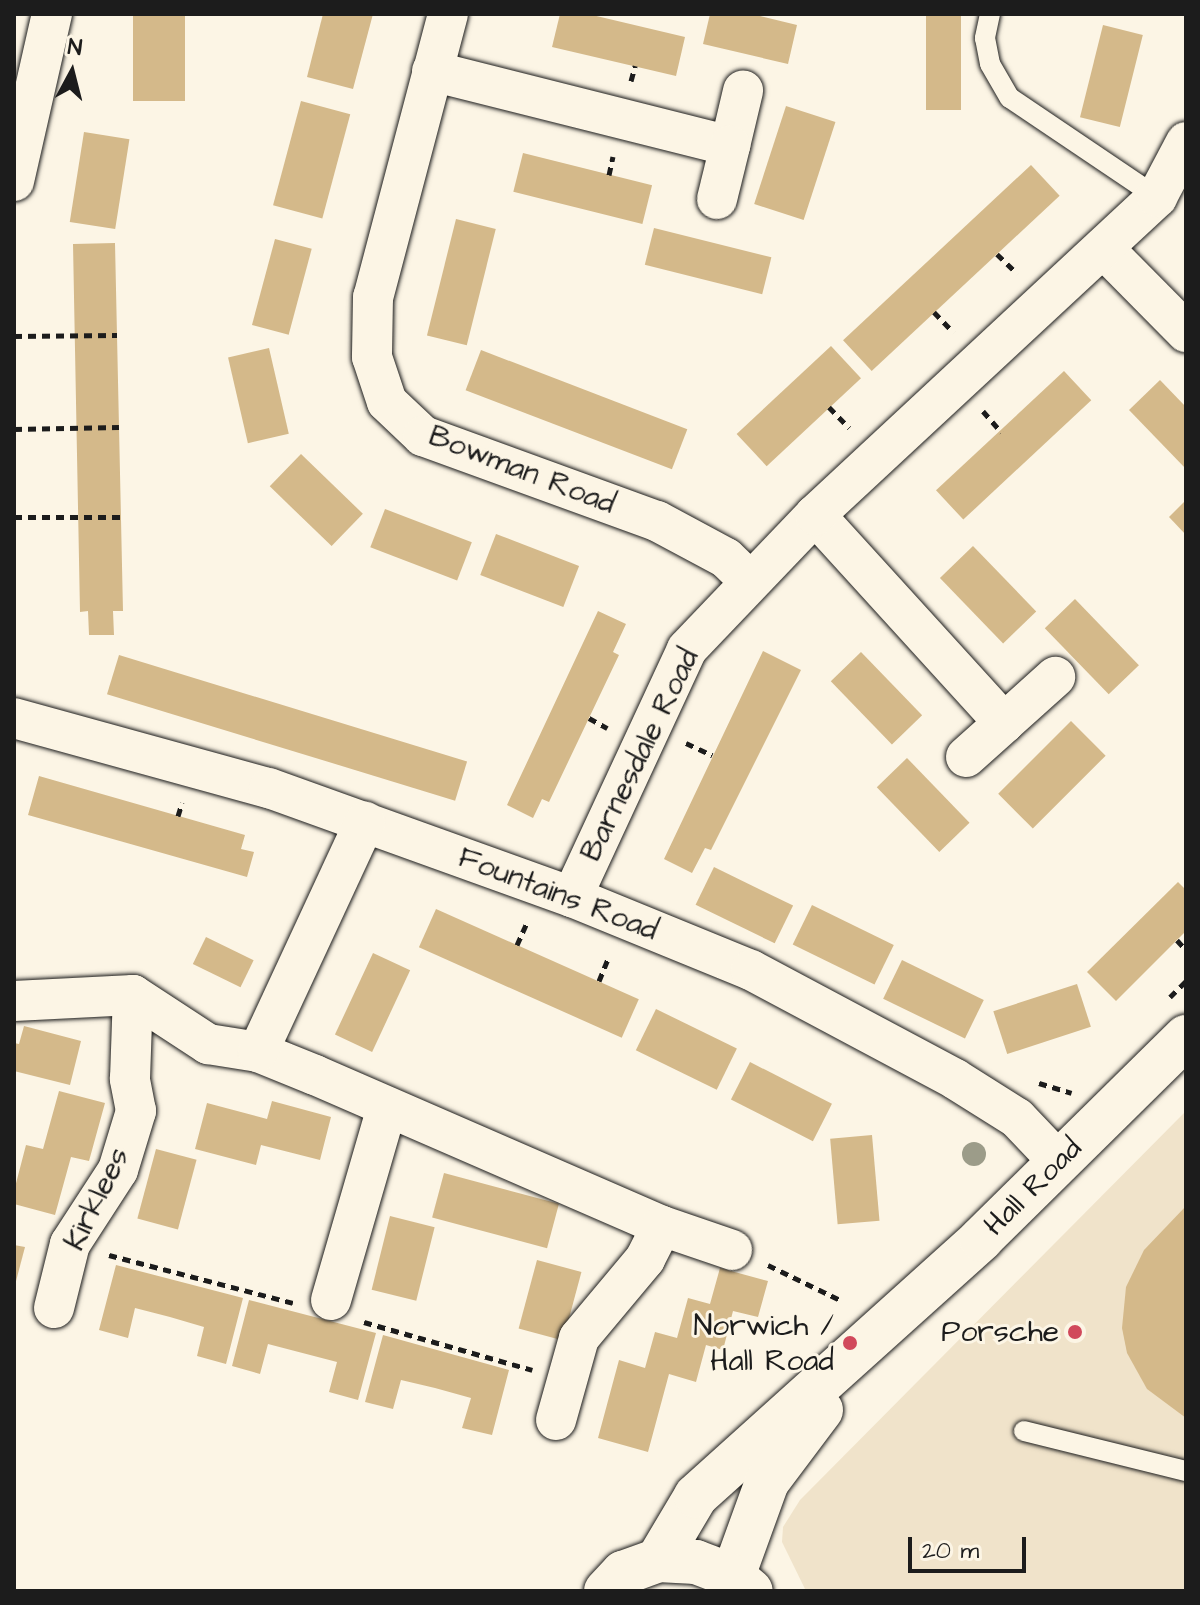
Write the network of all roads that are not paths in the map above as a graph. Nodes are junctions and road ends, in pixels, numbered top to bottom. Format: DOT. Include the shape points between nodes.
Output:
graph roads {
  1 [pos="52,14"];
  2 [pos="448,14"];
  3 [pos="990,14"];
  4 [pos="432,71"];
  5 [pos="743,91"];
  6 [pos="1186,142"];
  7 [pos="730,146"];
  8 [pos="14,181"];
  9 [pos="1157,197"];
  10 [pos="717,199"];
  11 [pos="1104,249"];
  12 [pos="1186,332"];
  13 [pos="815,515"];
  14 [pos="748,579"];
  15 [pos="1055,677"];
  16 [pos="14,718"];
  17 [pos="1004,723"];
  18 [pos="966,757"];
  19 [pos="365,822"];
  20 [pos="572,897"];
  21 [pos="133,995"];
  22 [pos="14,1001"];
  23 [pos="1176,1019"];
  24 [pos="258,1052"];
  25 [pos="387,1107"];
  26 [pos="1058,1161"];
  27 [pos="662,1226"];
  28 [pos="732,1250"];
  29 [pos="331,1300"];
  30 [pos="54,1308"];
  31 [pos="877,1335"];
  32 [pos="556,1420"];
  33 [pos="1024,1431"];
  34 [pos="1186,1471"];
  35 [pos="658,1560"];
  36 [pos="742,1583"];
  37 [pos="606,1591"];
  1 -- 8 [label="street"];
  2 -- 4 [label="street, Bowman Road"];
  3 -- 9 [label="lane" via="985,38 990,64 1010,98"];
  4 -- 7 [label="street"];
  4 -- 14 [label="street, Bowman Road" via="373,297 372,357 387,402 423,436 657,521 726,558"];
  5 -- 7 [label="street"];
  6 -- 9 [label="street, Barnesdale Road"];
  7 -- 10 [label="street"];
  9 -- 11 [label="street, Barnesdale Road"];
  11 -- 12 [label="street"];
  11 -- 13 [label="street, Barnesdale Road"];
  13 -- 14 [label="street, Barnesdale Road"];
  13 -- 17 [label="street"];
  14 -- 20 [label="street, Barnesdale Road" via="687,649"];
  15 -- 17 [label="street"];
  16 -- 19 [label="street, Fountains Road" via="269,788"];
  17 -- 18 [label="street"];
  19 -- 20 [label="street, Fountains Road"];
  19 -- 24 [label="street"];
  20 -- 26 [label="street, Fountains Road" via="751,970 955,1079 1017,1118"];
  21 -- 22 [label="street"];
  21 -- 24 [label="street" via="208,1044"];
  21 -- 30 [label="street, Kirklees" via="130,1079 136,1111 118,1170 70,1244"];
  23 -- 26 [label="street, Hall Road"];
  24 -- 25 [label="street"];
  25 -- 27 [label="street"];
  25 -- 29 [label="street"];
  26 -- 31 [label="street, Hall Road"];
  27 -- 28 [label="street"];
  27 -- 32 [label="street" via="645,1259 579,1338"];
  31 -- 35 [label="street, Hall Road" via="696,1496"];
  31 -- 36 [label="street, Hall Road" via="767,1482"];
  33 -- 34 [label="lane"];
  35 -- 36 [label="street, Hall Road" via="696,1562"];
  35 -- 37 [label="street, Hall Road" via="623,1573"];
}
